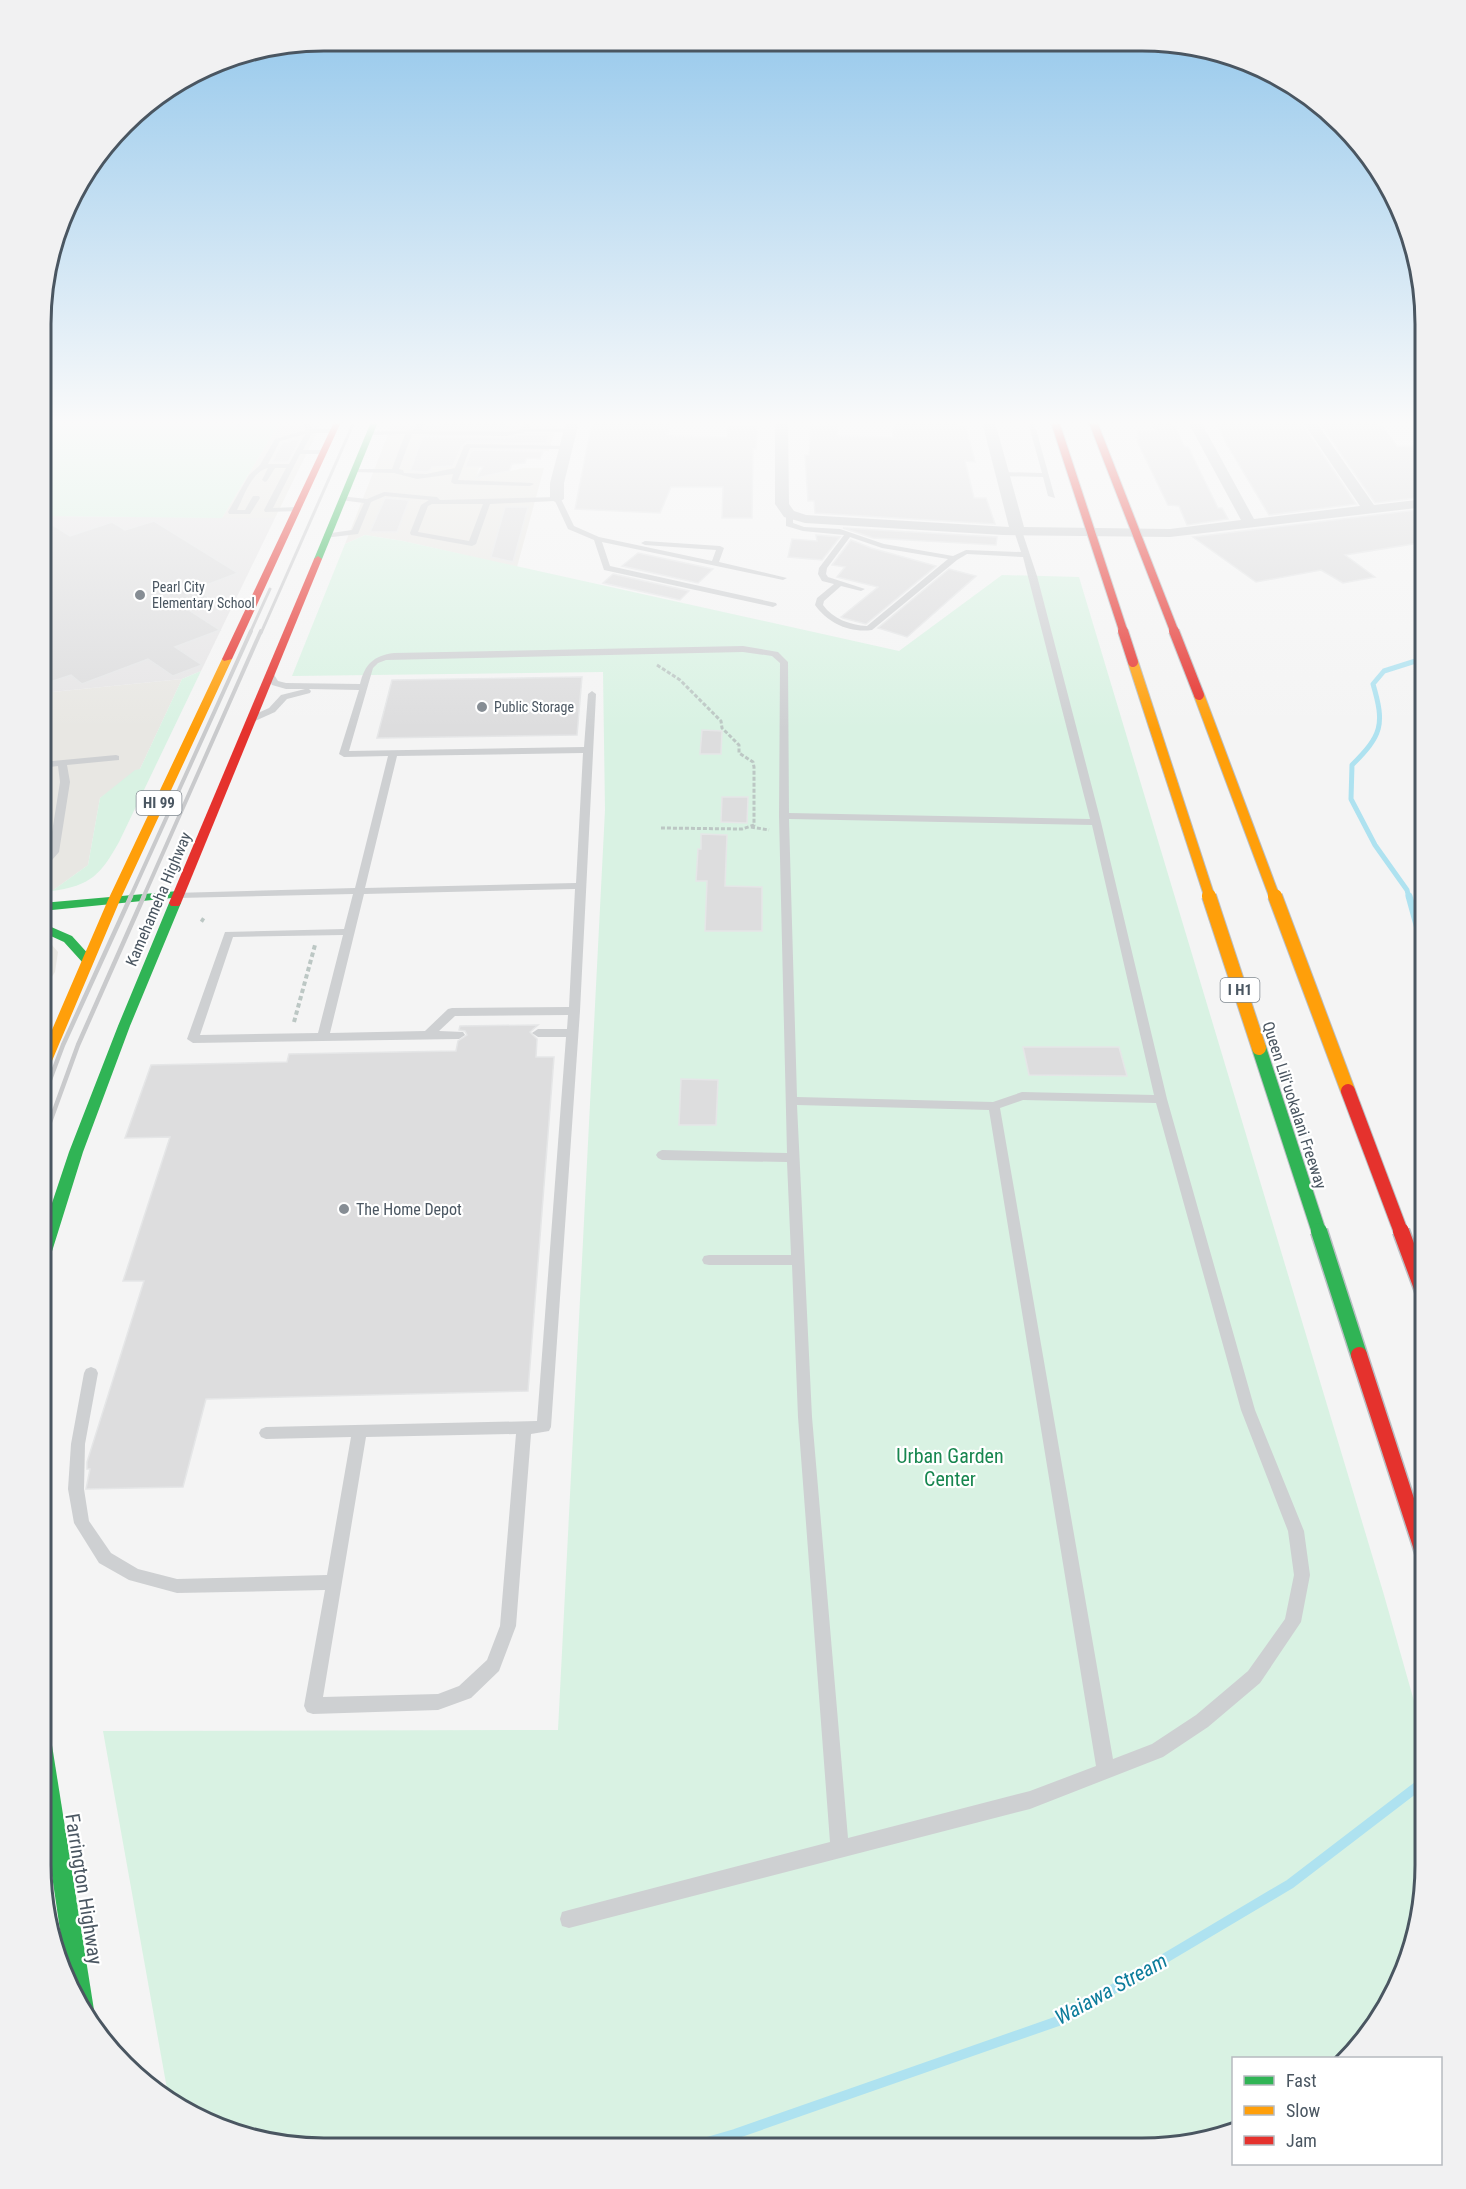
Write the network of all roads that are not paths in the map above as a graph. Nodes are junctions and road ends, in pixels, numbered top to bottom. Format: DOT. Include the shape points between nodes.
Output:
graph roads {
  1 [pos="290,524"];
  2 [pos="332,524"];
  3 [pos="358,524"];
  4 [pos="417,524"];
  5 [pos="479,524"];
  6 [pos="569,524"];
  7 [pos="789,524"];
  8 [pos="892,524"];
  9 [pos="1016,524"];
  10 [pos="1088,524"];
  11 [pos="1132,524"];
  12 [pos="1249,524"];
  13 [pos="1018,531"];
  14 [pos="849,534"];
  15 [pos="327,536"];
  16 [pos="597,539"];
  17 [pos="1027,555"];
  18 [pos="954,558"];
  19 [pos="715,564"];
  20 [pos="783,578"];
  21 [pos="839,584"];
  22 [pos="861,589"];
  23 [pos="773,605"];
  24 [pos="270,675"];
  25 [pos="364,687"];
  26 [pos="317,688"];
  27 [pos="592,694"];
  28 [pos="251,720"];
  29 [pos="588,750"];
  30 [pos="393,753"];
  31 [pos="116,758"];
  32 [pos="62,763"];
  33 [pos="51,764"];
  34 [pos="784,816"];
  35 [pos="1096,822"];
  36 [pos="51,855"];
  37 [pos="580,886"];
  38 [pos="360,890"];
  39 [pos="178,895"];
  40 [pos="114,900"];
  41 [pos="51,906"];
  42 [pos="51,929"];
  43 [pos="349,932"];
  44 [pos="87,960"];
  45 [pos="574,1011"];
  46 [pos="538,1033"];
  47 [pos="572,1033"];
  48 [pos="428,1035"];
  49 [pos="459,1035"];
  50 [pos="323,1037"];
  51 [pos="51,1046"];
  52 [pos="1161,1099"];
  53 [pos="791,1101"];
  54 [pos="994,1106"];
  55 [pos="662,1155"];
  56 [pos="794,1158"];
  57 [pos="51,1231"];
  58 [pos="709,1260"];
  59 [pos="798,1260"];
  60 [pos="1415,1269"];
  61 [pos="91,1373"];
  62 [pos="524,1428"];
  63 [pos="360,1431"];
  64 [pos="266,1433"];
  65 [pos="1415,1527"];
  66 [pos="334,1582"];
  67 [pos="1106,1771"];
  68 [pos="51,1804"];
  69 [pos="840,1848"];
  70 [pos="569,1919"];
  71 [pos="79,1987"];
  1 -- 40 [label="main road, HI 99"];
  2 -- 15 [label="main road, Kamehameha Highway"];
  3 -- 15 [label="lane" via="355,532"];
  4 -- 5 [label="lane" via="414,533 472,544"];
  6 -- 16 [label="lane"];
  7 -- 14 [label="lane"];
  8 -- 13 [label="street"];
  9 -- 13 [label="street"];
  10 -- 65 [label="main road, Queen Liliʻuokalani Freeway / I H1, bridge"];
  11 -- 60 [label="main road, bridge"];
  12 -- 13 [label="street" via="1170,533"];
  13 -- 17 [label="lane"];
  14 -- 18 [label="lane" via="882,546"];
  14 -- 21 [label="lane" via="823,568 825,579"];
  15 -- 24 [label="main road, Kamehameha Highway"];
  16 -- 19 [label="lane"];
  16 -- 19 [label="lane" via="720,548"];
  16 -- 23 [label="lane" via="607,568"];
  17 -- 18 [label="lane" via="966,552"];
  17 -- 35 [label="lane"];
  18 -- 21 [label="lane" via="869,628 837,622 822,610 820,600"];
  19 -- 20 [label="lane"];
  21 -- 22 [label="lane"];
  24 -- 26 [label="lane" via="275,683"];
  24 -- 28 [label="main road, Kamehameha Highway"];
  25 -- 26 [label="lane"];
  25 -- 30 [label="lane" via="344,754"];
  25 -- 34 [label="lane" via="369,666 385,657 648,651 775,654 784,662"];
  26 -- 28 [label="lane" via="284,697 272,710"];
  27 -- 29 [label="lane"];
  28 -- 39 [label="main road, Kamehameha Highway"];
  29 -- 30 [label="lane"];
  29 -- 37 [label="lane"];
  30 -- 38 [label="lane"];
  31 -- 32 [label="lane"];
  32 -- 33 [label="lane"];
  32 -- 36 [label="lane" via="65,782"];
  34 -- 35 [label="lane"];
  34 -- 53 [label="lane"];
  35 -- 52 [label="lane"];
  37 -- 38 [label="lane"];
  37 -- 45 [label="lane"];
  38 -- 39 [label="lane"];
  38 -- 43 [label="lane"];
  39 -- 40 [label="main road"];
  39 -- 57 [label="main road, Kamehameha Highway" via="84,1131"];
  40 -- 41 [label="main road"];
  40 -- 44 [label="main road, HI 99"];
  42 -- 44 [label="main road" via="72,940"];
  43 -- 50 [label="lane"];
  43 -- 50 [label="lane" via="229,934 193,1039"];
  44 -- 51 [label="main road, HI 99"];
  45 -- 47 [label="lane"];
  45 -- 48 [label="lane" via="452,1012"];
  46 -- 47 [label="lane"];
  47 -- 62 [label="lane" via="544,1427"];
  48 -- 49 [label="lane"];
  48 -- 50 [label="lane"];
  52 -- 54 [label="lane" via="1022,1096"];
  52 -- 67 [label="lane" via="1248,1410 1296,1531 1302,1575 1293,1622 1254,1677 1202,1721 1157,1751"];
  53 -- 54 [label="lane"];
  53 -- 56 [label="lane"];
  54 -- 67 [label="lane"];
  55 -- 56 [label="lane"];
  56 -- 59 [label="lane"];
  58 -- 59 [label="lane"];
  59 -- 69 [label="lane" via="805,1417"];
  61 -- 66 [label="lane" via="78,1444 76,1489 82,1523 105,1557 135,1575 177,1586"];
  62 -- 63 [label="lane"];
  62 -- 66 [label="lane" via="508,1626 493,1665 465,1692 438,1702 313,1706"];
  63 -- 64 [label="lane"];
  63 -- 66 [label="lane"];
  67 -- 69 [label="lane" via="1030,1800"];
  68 -- 71 [label="main road, Farrington Highway"];
  69 -- 70 [label="lane"];
}
